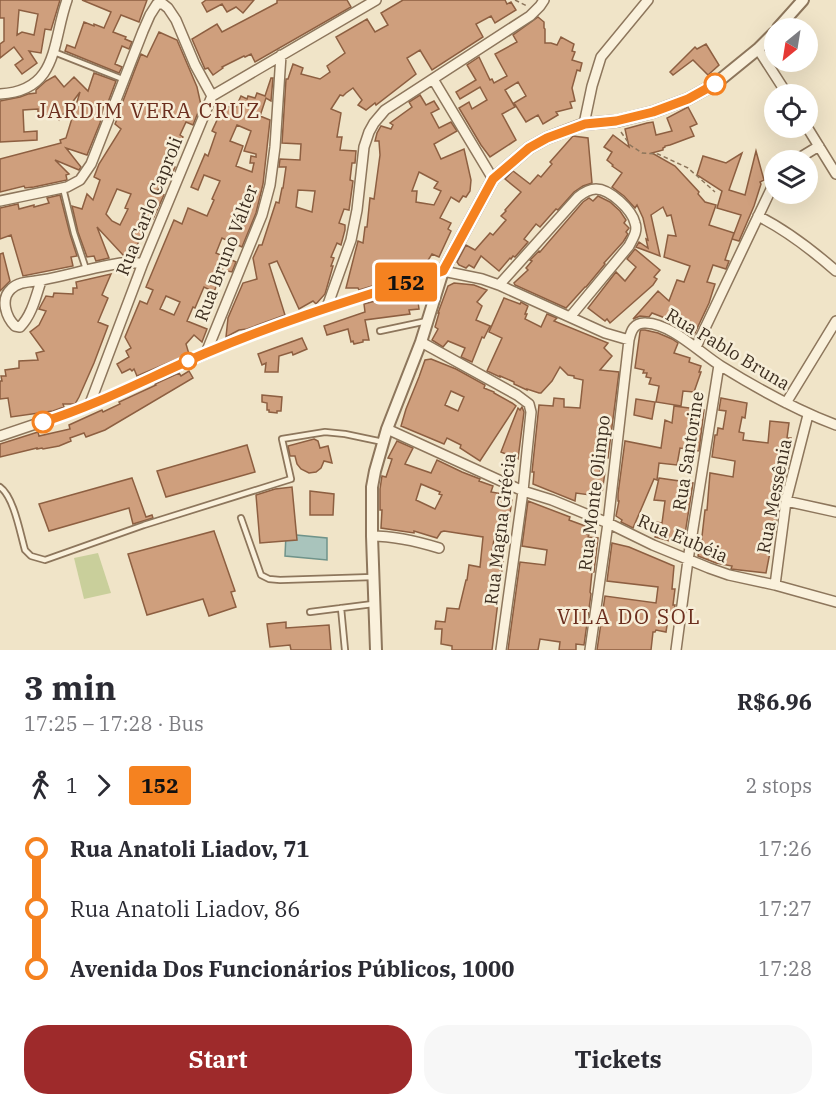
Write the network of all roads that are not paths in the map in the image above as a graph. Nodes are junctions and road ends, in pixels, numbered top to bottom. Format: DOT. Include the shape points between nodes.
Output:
graph roads {
  1 [pos="67,0"];
  2 [pos="376,0"];
  3 [pos="544,0"];
  4 [pos="648,0"];
  5 [pos="803,0"];
  6 [pos="161,2"];
  7 [pos="787,18"];
  8 [pos="764,42"];
  9 [pos="758,48"];
  10 [pos="54,52"];
  11 [pos="281,55"];
  12 [pos="433,79"];
  13 [pos="125,80"];
  14 [pos="781,84"];
  15 [pos="0,94"];
  16 [pos="212,96"];
  17 [pos="585,124"];
  18 [pos="814,138"];
  19 [pos="819,146"];
  20 [pos="812,150"];
  21 [pos="836,174"];
  22 [pos="493,179"];
  23 [pos="63,188"];
  24 [pos="0,201"];
  25 [pos="764,204"];
  26 [pos="758,216"];
  27 [pos="143,263"];
  28 [pos="86,269"];
  29 [pos="443,271"];
  30 [pos="836,272"];
  31 [pos="41,280"];
  32 [pos="499,285"];
  33 [pos="327,307"];
  34 [pos="3,312"];
  35 [pos="570,317"];
  36 [pos="427,321"];
  37 [pos="836,321"];
  38 [pos="380,331"];
  39 [pos="629,340"];
  40 [pos="421,342"];
  41 [pos="696,347"];
  42 [pos="206,353"];
  43 [pos="719,365"];
  44 [pos="786,403"];
  45 [pos="89,406"];
  46 [pos="808,415"];
  47 [pos="836,425"];
  48 [pos="387,429"];
  49 [pos="0,436"];
  50 [pos="383,442"];
  51 [pos="0,487"];
  52 [pos="523,491"];
  53 [pos="786,501"];
  54 [pos="836,512"];
  55 [pos="241,518"];
  56 [pos="608,523"];
  57 [pos="372,536"];
  58 [pos="439,548"];
  59 [pos="688,560"];
  60 [pos="373,577"];
  61 [pos="775,585"];
  62 [pos="836,602"];
  63 [pos="374,604"];
  64 [pos="341,608"];
  65 [pos="310,612"];
  66 [pos="345,650"];
  67 [pos="376,650"];
  68 [pos="501,650"];
  69 [pos="590,650"];
  70 [pos="676,650"];
  1 -- 10 [label="street"];
  2 -- 11 [label="street"];
  3 -- 12 [label="street" via="533,14"];
  4 -- 17 [label="street" via="601,57"];
  5 -- 7 [label="street"];
  6 -- 13 [label="street" via="150,15"];
  6 -- 16 [label="street" via="176,20"];
  8 -- 9 [label="street"];
  9 -- 14 [label="street"];
  9 -- 17 [label="street" via="715,84 688,99 616,121"];
  10 -- 13 [label="lane"];
  10 -- 15 [label="street" via="37,82 13,94"];
  11 -- 16 [label="street"];
  11 -- 42 [label="street, Rua Bruno Válter" via="270,185 262,215"];
  12 -- 22 [label="street"];
  12 -- 33 [label="street" via="385,110 369,132 351,240"];
  13 -- 23 [label="street" via="91,164 80,180"];
  16 -- 27 [label="street, Rua Carlo Caproli"];
  17 -- 22 [label="street" via="529,148"];
  18 -- 19 [label="street"];
  19 -- 20 [label="street"];
  19 -- 21 [label="street"];
  22 -- 29 [label="street"];
  23 -- 24 [label="street"];
  23 -- 28 [label="lane"];
  25 -- 26 [label="street"];
  26 -- 30 [label="street" via="798,241"];
  26 -- 41 [label="street"];
  27 -- 28 [label="street"];
  27 -- 45 [label="street, Rua Carlo Caproli"];
  28 -- 31 [label="street"];
  29 -- 32 [label="street"];
  29 -- 33 [label="street"];
  29 -- 36 [label="street"];
  31 -- 34 [label="street" via="9,290"];
  31 -- 34 [label="street" via="24,324 12,324"];
  32 -- 35 [label="street"];
  32 -- 35 [label="street" via="578,196 595,189 606,192 631,213 635,235"];
  33 -- 42 [label="street"];
  35 -- 39 [label="street"];
  36 -- 38 [label="lane"];
  36 -- 40 [label="street"];
  37 -- 44 [label="street"];
  39 -- 41 [label="street, Rua Pablo Bruna" via="631,331 643,322 668,330"];
  39 -- 56 [label="street, Rua Monte Olimpo"];
  40 -- 48 [label="street"];
  40 -- 52 [label="street, Rua Magna Grécia" via="529,404"];
  41 -- 43 [label="street, Rua Pablo Bruna"];
  42 -- 45 [label="street"];
  43 -- 44 [label="street, Rua Pablo Bruna"];
  43 -- 59 [label="street, Rua Santorine"];
  44 -- 46 [label="street, Rua Pablo Bruna"];
  45 -- 49 [label="street"];
  46 -- 47 [label="street, Rua Pablo Bruna"];
  46 -- 53 [label="street, Rua Messênia"];
  48 -- 50 [label="street"];
  48 -- 52 [label="street, Rua Eubéia"];
  50 -- 51 [label="lane" via="325,432 282,439 291,479 45,560 25,550 10,501"];
  50 -- 57 [label="street" via="372,487"];
  52 -- 56 [label="street, Rua Eubéia"];
  52 -- 68 [label="street, Rua Magna Grécia"];
  53 -- 54 [label="street"];
  53 -- 61 [label="street, Rua Messênia"];
  55 -- 60 [label="lane" via="261,575 269,579"];
  56 -- 59 [label="street, Rua Eubéia"];
  56 -- 69 [label="street, Rua Monte Olimpo"];
  57 -- 58 [label="street" via="410,539"];
  57 -- 60 [label="street"];
  59 -- 61 [label="street, Rua Eubéia" via="729,575"];
  59 -- 70 [label="street, Rua Santorine"];
  60 -- 63 [label="street"];
  61 -- 62 [label="street, Rua Eubéia"];
  63 -- 64 [label="lane"];
  63 -- 67 [label="street"];
  64 -- 65 [label="lane"];
  64 -- 66 [label="lane"];
}
